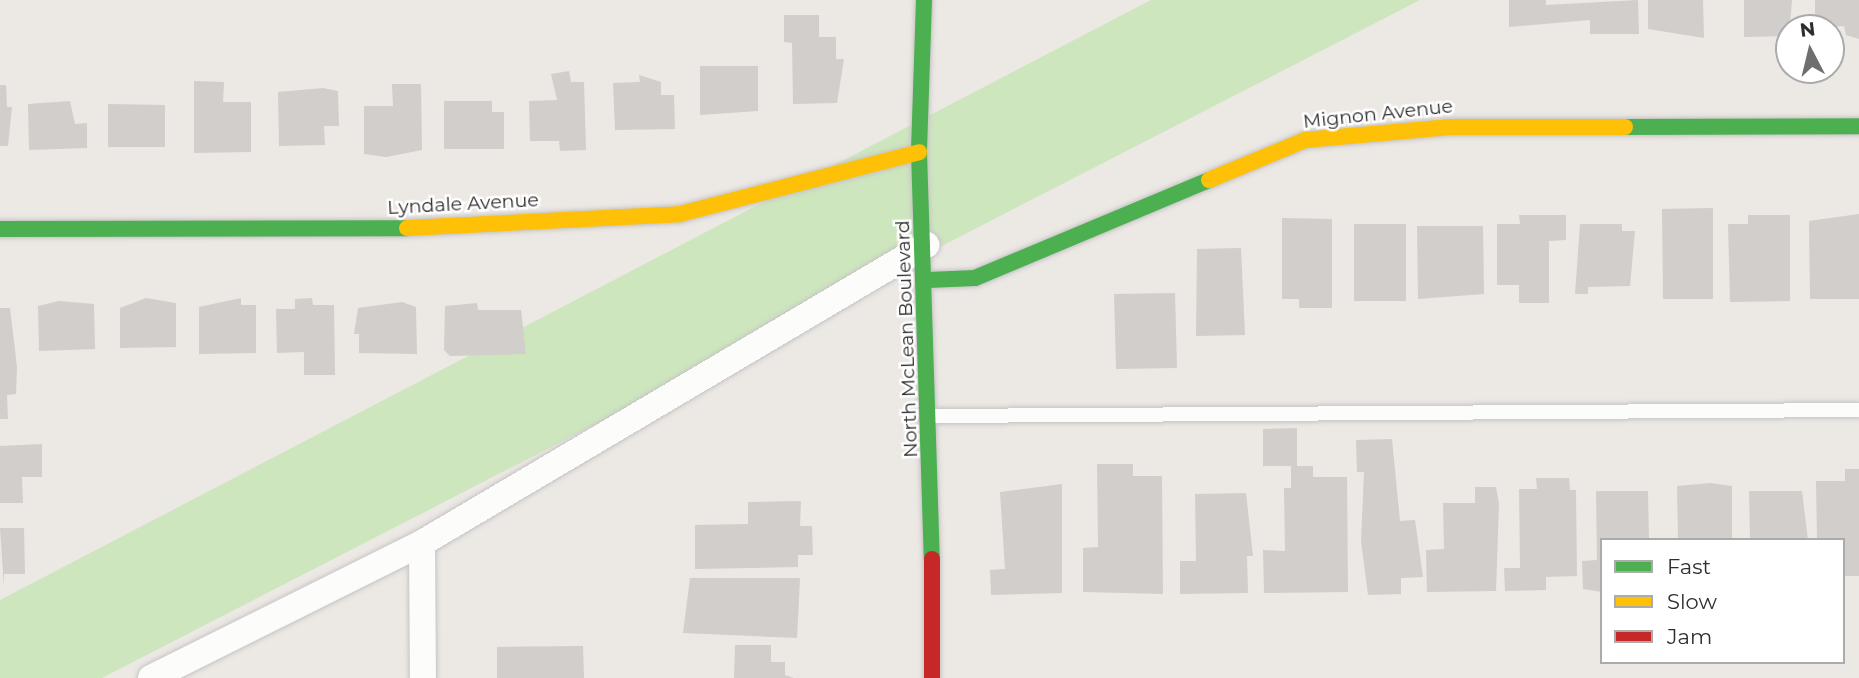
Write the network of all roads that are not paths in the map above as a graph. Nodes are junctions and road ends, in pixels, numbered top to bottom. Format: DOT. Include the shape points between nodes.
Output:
graph roads {
  1 [pos="924,0"];
  2 [pos="1859,126"];
  3 [pos="919,152"];
  4 [pos="0,229"];
  5 [pos="926,245"];
  6 [pos="928,280"];
  7 [pos="1859,410"];
  8 [pos="932,416"];
  9 [pos="422,543"];
  10 [pos="151,678"];
  11 [pos="423,678"];
  12 [pos="932,678"];
  1 -- 3 [label="street, North McLean Boulevard"];
  2 -- 6 [label="street, Mignon Avenue" via="1450,127 1305,140 975,278"];
  3 -- 4 [label="street, Lyndale Avenue" via="680,214 388,229"];
  3 -- 5 [label="street, North McLean Boulevard"];
  5 -- 6 [label="street, North McLean Boulevard"];
  5 -- 9 [label="street"];
  6 -- 8 [label="street, North McLean Boulevard"];
  7 -- 8 [label="lane"];
  8 -- 12 [label="street, North McLean Boulevard"];
  9 -- 10 [label="street"];
  9 -- 11 [label="street"];
}
